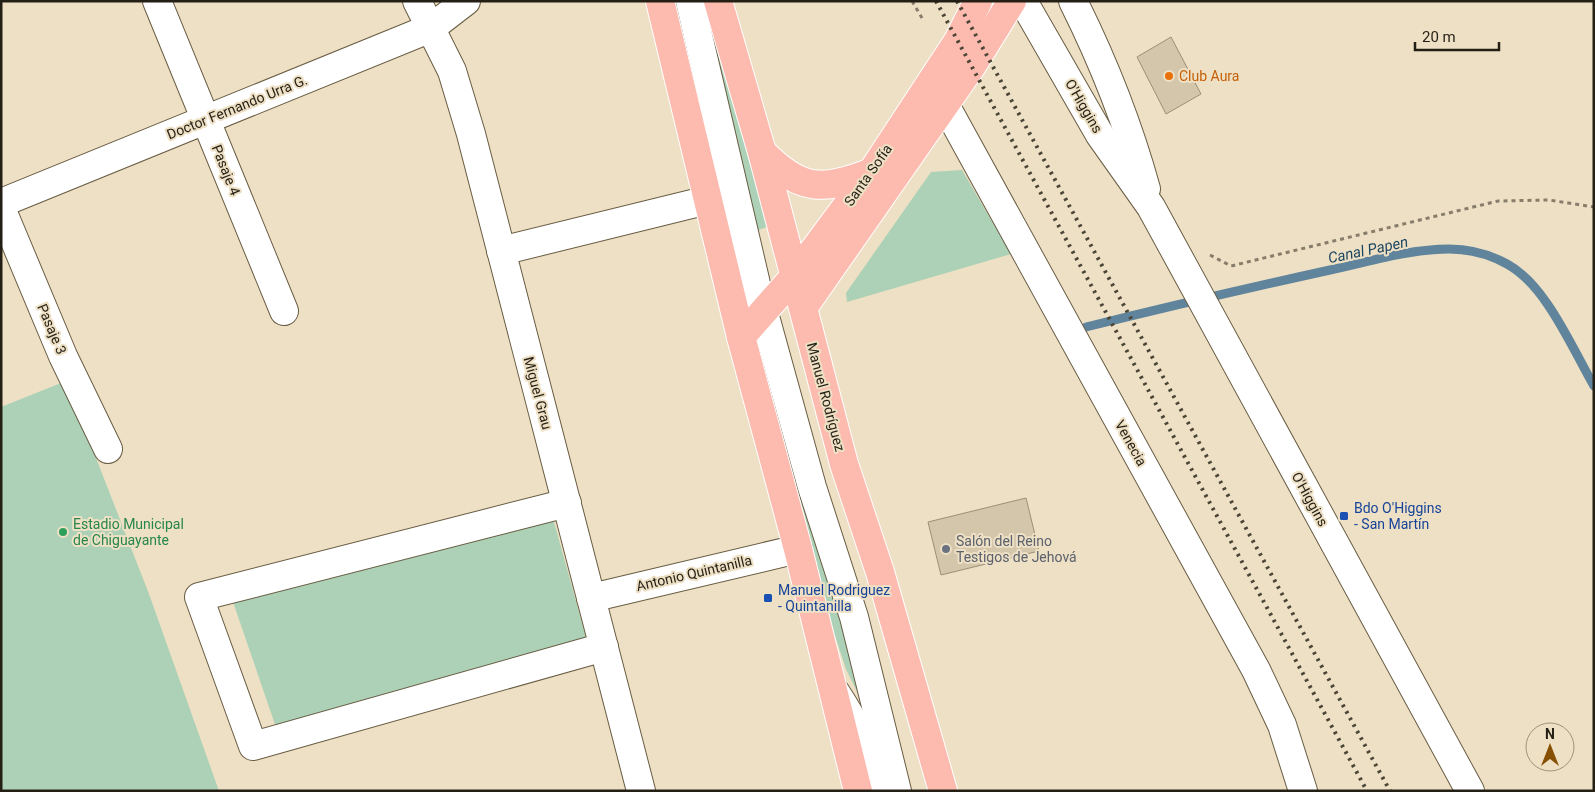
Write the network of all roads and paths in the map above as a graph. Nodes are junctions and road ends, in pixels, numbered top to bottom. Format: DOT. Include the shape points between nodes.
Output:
graph roads {
  1 [pos="157,1"];
  2 [pos="417,1"];
  3 [pos="466,1"];
  4 [pos="660,1"];
  5 [pos="690,1"];
  6 [pos="718,1"];
  7 [pos="912,1"];
  8 [pos="978,1"];
  9 [pos="1012,1"];
  10 [pos="1023,1"];
  11 [pos="1073,1"];
  12 [pos="922,18"];
  13 [pos="431,28"];
  14 [pos="944,103"];
  15 [pos="205,120"];
  16 [pos="762,152"];
  17 [pos="872,172"];
  18 [pos="708,200"];
  19 [pos="1,204"];
  20 [pos="1150,207"];
  21 [pos="1594,207"];
  22 [pos="1,208"];
  23 [pos="1174,250"];
  24 [pos="501,251"];
  25 [pos="794,277"];
  26 [pos="803,308"];
  27 [pos="763,310"];
  28 [pos="284,311"];
  29 [pos="741,337"];
  30 [pos="775,350"];
  31 [pos="108,449"];
  32 [pos="567,503"];
  33 [pos="798,549"];
  34 [pos="591,598"];
  35 [pos="604,647"];
  36 [pos="832,688"];
  37 [pos="637,789"];
  38 [pos="858,791"];
  39 [pos="879,791"];
  40 [pos="897,791"];
  41 [pos="943,791"];
  42 [pos="1303,791"];
  43 [pos="1470,791"];
  1 -- 15 [label="street, Pasaje 4"];
  2 -- 13 [label="street, Miguel Grau"];
  3 -- 13 [label="street, Doctor Fernando Urra G."];
  4 -- 18 [label="main road"];
  5 -- 27 [label="street"];
  6 -- 16 [label="main road, Manuel Rodríguez"];
  7 -- 12 [label="path"];
  8 -- 17 [label="main road, Santa Sofía" via="958,41"];
  9 -- 14 [label="main road, Santa Sofía"];
  10 -- 20 [label="street, O'Higgins" via="1100,135"];
  11 -- 20 [label="street, O'Higgins" via="1124,118"];
  13 -- 15 [label="street, Doctor Fernando Urra G."];
  13 -- 24 [label="street, Miguel Grau" via="461,97"];
  14 -- 26 [label="main road, Santa Sofía"];
  14 -- 42 [label="street, Venecia" via="1256,670 1282,725"];
  15 -- 19 [label="street, Doctor Fernando Urra G."];
  15 -- 28 [label="street, Pasaje 4"];
  16 -- 17 [label="main road" via="786,175 807,184 824,186"];
  16 -- 25 [label="main road, Manuel Rodríguez"];
  17 -- 25 [label="main road, Santa Sofía"];
  18 -- 24 [label="street"];
  18 -- 29 [label="main road"];
  20 -- 23 [label="street, O'Higgins"];
  21 -- 23 [label="path" via="1549,200 1498,201 1231,266 1192,246"];
  22 -- 31 [label="street, Pasaje 3" via="63,356"];
  23 -- 43 [label="street, O'Higgins"];
  24 -- 32 [label="street, Miguel Grau"];
  25 -- 26 [label="main road, Manuel Rodríguez"];
  25 -- 27 [label="main road, Santa Sofía"];
  26 -- 30 [label="street"];
  26 -- 41 [label="main road, Manuel Rodríguez" via="844,464 880,572"];
  27 -- 29 [label="main road, Santa Sofía"];
  27 -- 30 [label="street"];
  29 -- 33 [label="main road"];
  30 -- 40 [label="street" via="812,487 854,617"];
  32 -- 34 [label="street, Miguel Grau"];
  32 -- 35 [label="street" via="199,597 253,746"];
  33 -- 34 [label="street, Antonio Quintanilla"];
  33 -- 36 [label="main road"];
  34 -- 35 [label="street, Miguel Grau"];
  35 -- 37 [label="street, Miguel Grau"];
  36 -- 38 [label="main road"];
  36 -- 39 [label="street" via="865,743"];
}
